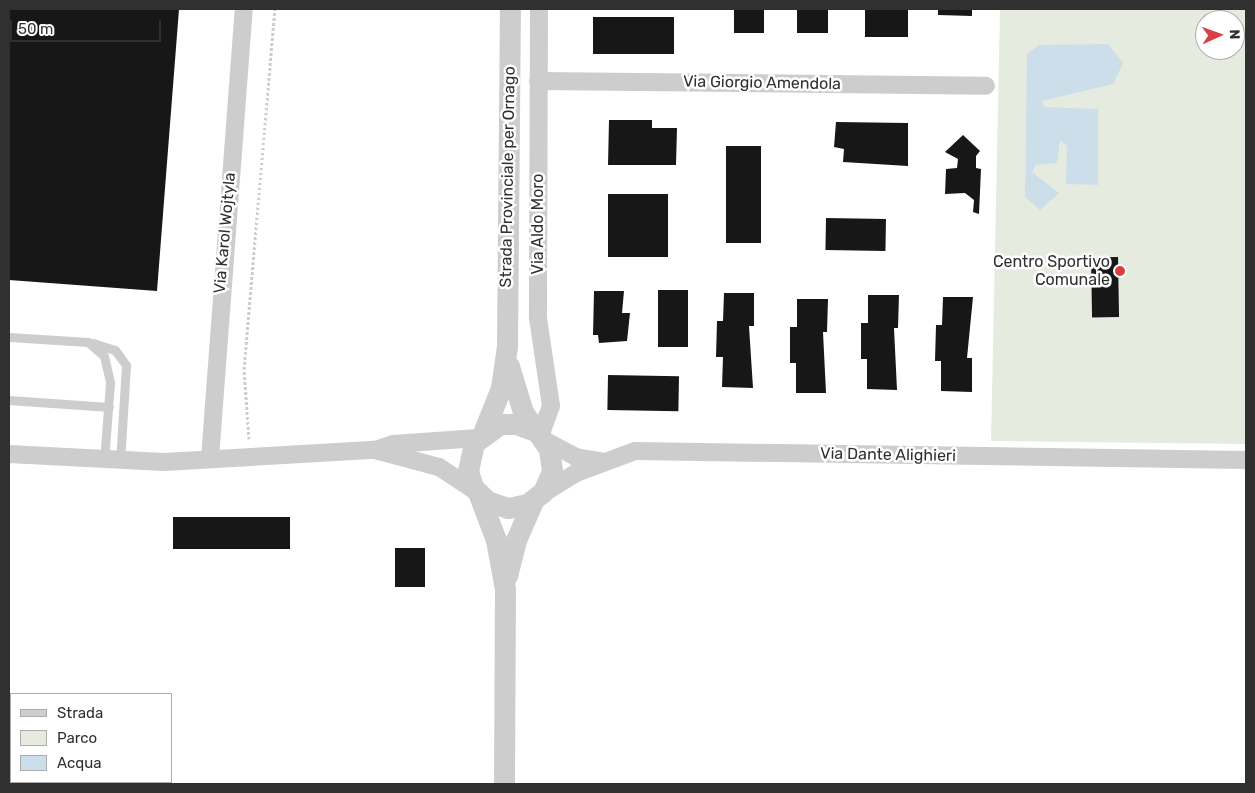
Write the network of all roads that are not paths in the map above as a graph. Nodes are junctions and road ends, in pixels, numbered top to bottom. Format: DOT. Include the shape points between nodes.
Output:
graph roads {
  1 [pos="244,9"];
  2 [pos="510,9"];
  3 [pos="539,9"];
  4 [pos="538,81"];
  5 [pos="986,86"];
  6 [pos="9,337"];
  7 [pos="88,342"];
  8 [pos="507,346"];
  9 [pos="9,400"];
  10 [pos="108,408"];
  11 [pos="480,436"];
  12 [pos="540,436"];
  13 [pos="376,450"];
  14 [pos="9,454"];
  15 [pos="210,458"];
  16 [pos="1246,460"];
  17 [pos="112,462"];
  18 [pos="606,462"];
  19 [pos="478,494"];
  20 [pos="537,498"];
  21 [pos="505,589"];
  22 [pos="504,784"];
  1 -- 15 [label="street, Via Karol Wojtyla"];
  2 -- 8 [label="street, Strada Provinciale per Ornago"];
  3 -- 4 [label="street, Via Aldo Moro"];
  4 -- 5 [label="street, Via Giorgio Amendola"];
  4 -- 12 [label="street, Via Aldo Moro" via="538,318 551,406"];
  6 -- 7 [label="lane"];
  7 -- 10 [label="lane" via="104,356 110,370"];
  7 -- 17 [label="lane" via="115,350 126,365"];
  8 -- 11 [label="street, Strada Provinciale per Ornago" via="501,388"];
  8 -- 12 [label="street, Strada Provinciale per Ornago" via="517,398"];
  9 -- 10 [label="lane"];
  10 -- 17 [label="lane"];
  11 -- 12 [label="street" via="507,423"];
  11 -- 13 [label="street" via="394,444"];
  11 -- 19 [label="street, Strada Provinciale per Ornago" via="468,465"];
  12 -- 18 [label="street" via="576,457"];
  12 -- 20 [label="street, Strada Provinciale per Ornago" via="552,465"];
  13 -- 15 [label="street"];
  13 -- 19 [label="street" via="440,467"];
  14 -- 17 [label="street"];
  15 -- 17 [label="street"];
  16 -- 18 [label="street, Via Dante Alighieri" via="639,451"];
  18 -- 20 [label="street, Via Dante Alighieri"];
  19 -- 20 [label="street" via="505,508"];
  19 -- 21 [label="street, Strada Provinciale per Ornago" via="496,540"];
  20 -- 21 [label="street, Strada Provinciale per Ornago" via="516,540"];
  21 -- 22 [label="street, Strada Provinciale per Ornago"];
}
